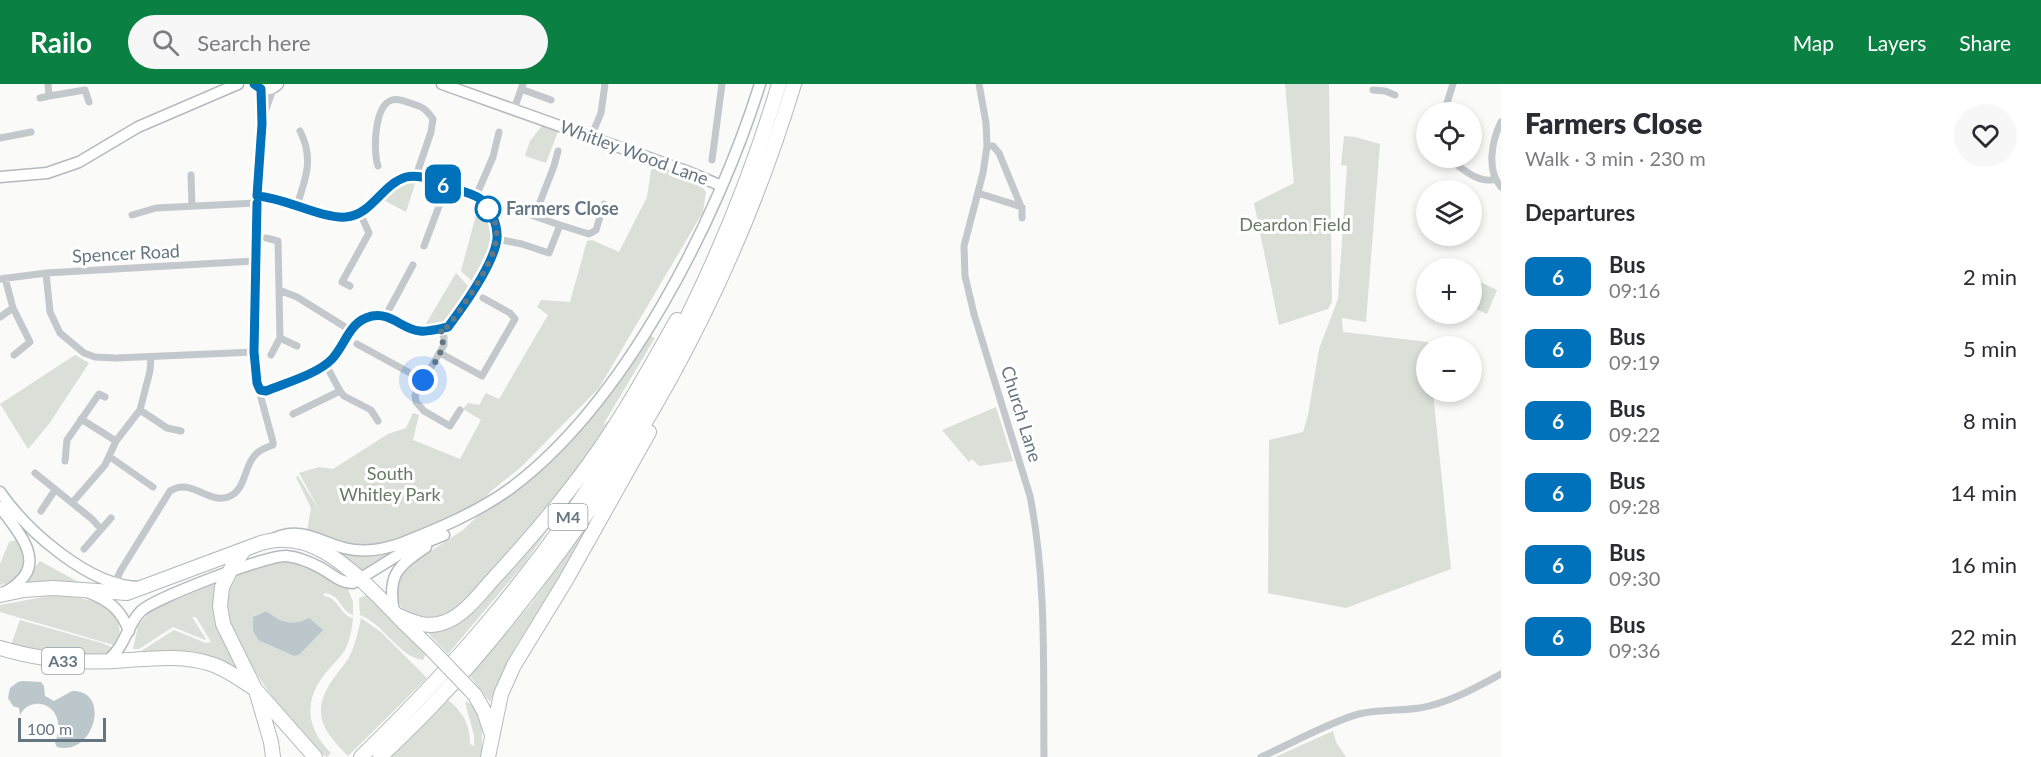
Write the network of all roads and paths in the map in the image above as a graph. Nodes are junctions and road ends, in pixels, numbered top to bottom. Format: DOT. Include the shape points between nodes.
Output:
graph roads {
  1 [pos="48,84"];
  2 [pos="238,84"];
  3 [pos="442,84"];
  4 [pos="605,84"];
  5 [pos="722,84"];
  6 [pos="760,84"];
  7 [pos="779,84"];
  8 [pos="794,84"];
  9 [pos="978,84"];
  10 [pos="1453,84"];
  11 [pos="257,86"];
  12 [pos="277,86"];
  13 [pos="522,87"];
  14 [pos="1386,87"];
  15 [pos="1373,90"];
  16 [pos="1395,95"];
  17 [pos="49,96"];
  18 [pos="40,98"];
  19 [pos="551,100"];
  20 [pos="89,102"];
  21 [pos="1447,102"];
  22 [pos="514,109"];
  23 [pos="1501,122"];
  24 [pos="262,124"];
  25 [pos="300,131"];
  26 [pos="31,132"];
  27 [pos="500,132"];
  28 [pos="591,137"];
  29 [pos="0,138"];
  30 [pos="987,146"];
  31 [pos="558,151"];
  32 [pos="712,160"];
  33 [pos="378,166"];
  34 [pos="1463,168"];
  35 [pos="191,175"];
  36 [pos="416,176"];
  37 [pos="0,177"];
  38 [pos="1496,179"];
  39 [pos="447,186"];
  40 [pos="722,186"];
  41 [pos="1501,187"];
  42 [pos="978,193"];
  43 [pos="476,196"];
  44 [pos="257,200"];
  45 [pos="604,204"];
  46 [pos="297,205"];
  47 [pos="192,206"];
  48 [pos="1022,207"];
  49 [pos="360,213"];
  50 [pos="525,213"];
  51 [pos="132,215"];
  52 [pos="536,216"];
  53 [pos="1022,218"];
  54 [pos="560,225"];
  55 [pos="266,238"];
  56 [pos="497,239"];
  57 [pos="723,240"];
  58 [pos="424,246"];
  59 [pos="254,261"];
  60 [pos="413,265"];
  61 [pos="46,273"];
  62 [pos="2,279"];
  63 [pos="350,286"];
  64 [pos="279,290"];
  65 [pos="483,298"];
  66 [pos="12,308"];
  67 [pos="0,317"];
  68 [pos="385,317"];
  69 [pos="440,328"];
  70 [pos="350,330"];
  71 [pos="280,338"];
  72 [pos="357,344"];
  73 [pos="297,345"];
  74 [pos="254,352"];
  75 [pos="440,353"];
  76 [pos="271,355"];
  77 [pos="14,356"];
  78 [pos="151,357"];
  79 [pos="326,365"];
  80 [pos="678,366"];
  81 [pos="423,380"];
  82 [pos="260,390"];
  83 [pos="340,392"];
  84 [pos="105,397"];
  85 [pos="140,410"];
  86 [pos="460,410"];
  87 [pos="293,414"];
  88 [pos="81,419"];
  89 [pos="378,421"];
  90 [pos="182,431"];
  91 [pos="116,441"];
  92 [pos="110,457"];
  93 [pos="66,461"];
  94 [pos="35,473"];
  95 [pos="153,487"];
  96 [pos="55,490"];
  97 [pos="0,492"];
  98 [pos="72,503"];
  99 [pos="0,507"];
  100 [pos="482,507"];
  101 [pos="41,512"];
  102 [pos="111,518"];
  103 [pos="101,529"];
  104 [pos="444,535"];
  105 [pos="272,540"];
  106 [pos="84,549"];
  107 [pos="246,549"];
  108 [pos="228,572"];
  109 [pos="356,581"];
  110 [pos="115,583"];
  111 [pos="149,587"];
  112 [pos="83,591"];
  113 [pos="1,595"];
  114 [pos="395,614"];
  115 [pos="129,631"];
  116 [pos="0,648"];
  117 [pos="108,660"];
  118 [pos="1501,674"];
  119 [pos="255,689"];
  120 [pos="492,736"];
  121 [pos="273,757"];
  122 [pos="315,757"];
  123 [pos="361,757"];
  124 [pos="380,757"];
  125 [pos="488,757"];
  126 [pos="493,757"];
  127 [pos="1044,757"];
  128 [pos="1261,757"];
  1 -- 17 [label="street"];
  2 -- 37 [label="main road" via="138,127 79,162 47,173"];
  3 -- 22 [label="main road, Whitley Wood Lane"];
  4 -- 28 [label="street" via="601,112"];
  5 -- 32 [label="street"];
  6 -- 40 [label="main road, Whitley Wood Lane"];
  7 -- 57 [label="highway, M4" via="755,160"];
  8 -- 80 [label="highway, M4" via="738,239"];
  9 -- 30 [label="street, Church Lane"];
  10 -- 21 [label="street"];
  11 -- 12 [label="main road"];
  11 -- 24 [label="street"];
  12 -- 24 [label="street"];
  13 -- 19 [label="street"];
  13 -- 22 [label="street"];
  14 -- 15 [label="street"];
  14 -- 16 [label="street"];
  17 -- 18 [label="street"];
  17 -- 20 [label="street" via="85,90"];
  22 -- 28 [label="main road, Whitley Wood Lane"];
  23 -- 38 [label="street" via="1492,146"];
  24 -- 44 [label="street"];
  25 -- 46 [label="street" via="308,156"];
  26 -- 29 [label="street"];
  27 -- 43 [label="street"];
  28 -- 40 [label="main road, Whitley Wood Lane"];
  30 -- 42 [label="street, Church Lane"];
  30 -- 48 [label="street" via="993,146 999,153"];
  31 -- 52 [label="street"];
  33 -- 36 [label="street" via="374,156 382,108 389,100 398,99 425,108 433,119"];
  34 -- 38 [label="street" via="1480,180"];
  35 -- 47 [label="street"];
  36 -- 39 [label="street"];
  36 -- 49 [label="street" via="397,180"];
  38 -- 41 [label="street"];
  39 -- 43 [label="street"];
  39 -- 58 [label="street"];
  40 -- 100 [label="main road" via="663,301 611,383 554,451 512,488"];
  42 -- 48 [label="street"];
  42 -- 127 [label="street, Church Lane" via="963,248 964,276 1035,521 1041,565"];
  43 -- 56 [label="street" via="493,216"];
  44 -- 46 [label="street" via="270,197"];
  44 -- 47 [label="street"];
  44 -- 59 [label="street"];
  45 -- 54 [label="street" via="596,230 589,234"];
  46 -- 49 [label="street" via="337,217"];
  47 -- 51 [label="street" via="156,208"];
  48 -- 53 [label="street"];
  49 -- 63 [label="street" via="369,232 342,282"];
  50 -- 52 [label="street"];
  52 -- 54 [label="street"];
  54 -- 56 [label="street" via="549,253"];
  55 -- 64 [label="street" via="278,241"];
  56 -- 69 [label="street" via="461,309 448,327"];
  57 -- 114 [label="highway, M4" via="644,379 590,464 519,551 451,620 427,625"];
  57 -- 123 [label="highway, M4" via="662,368 578,504 490,620"];
  59 -- 61 [label="street, Spencer Road"];
  59 -- 74 [label="street"];
  60 -- 68 [label="street"];
  61 -- 62 [label="street, Spencer Road"];
  61 -- 78 [label="street" via="50,312 60,333 76,348 95,357"];
  62 -- 66 [label="street"];
  64 -- 70 [label="street"];
  64 -- 71 [label="street"];
  65 -- 75 [label="street" via="515,319 482,376"];
  66 -- 67 [label="street"];
  66 -- 77 [label="street" via="30,342"];
  68 -- 69 [label="street" via="420,331"];
  68 -- 70 [label="street" via="373,316"];
  69 -- 75 [label="street" via="444,345"];
  70 -- 79 [label="street"];
  71 -- 73 [label="street"];
  71 -- 76 [label="street"];
  72 -- 81 [label="street"];
  74 -- 78 [label="street"];
  74 -- 82 [label="street"];
  75 -- 81 [label="street"];
  78 -- 85 [label="street"];
  79 -- 82 [label="street" via="266,391"];
  79 -- 83 [label="street"];
  80 -- 120 [label="highway, M4" via="654,423 614,497 514,664 501,694"];
  80 -- 124 [label="highway, M4" via="603,489 547,569 466,668"];
  81 -- 86 [label="street" via="415,395 424,411 450,426"];
  82 -- 110 [label="street" via="273,445 255,455 239,490 227,498 186,487 177,486 170,491"];
  83 -- 87 [label="street"];
  83 -- 89 [label="street" via="371,410"];
  84 -- 88 [label="street" via="99,394"];
  85 -- 90 [label="street" via="167,428"];
  85 -- 91 [label="street"];
  88 -- 91 [label="street"];
  88 -- 93 [label="street" via="67,440"];
  91 -- 92 [label="street"];
  92 -- 95 [label="street"];
  92 -- 98 [label="street"];
  94 -- 96 [label="street"];
  96 -- 98 [label="street"];
  96 -- 101 [label="street"];
  97 -- 110 [label="main road" via="51,546"];
  98 -- 103 [label="street"];
  99 -- 113 [label="main road" via="28,548 30,559 21,580"];
  100 -- 104 [label="main road"];
  100 -- 105 [label="main road" via="436,529 376,550 347,549 299,534"];
  102 -- 103 [label="street"];
  103 -- 106 [label="street"];
  104 -- 109 [label="main road" via="393,557"];
  104 -- 114 [label="main road" via="397,571 391,587"];
  105 -- 107 [label="highway"];
  105 -- 109 [label="highway" via="315,547 334,557"];
  107 -- 108 [label="highway"];
  107 -- 111 [label="highway"];
  108 -- 109 [label="main road" via="283,556 311,563 339,580"];
  108 -- 115 [label="main road" via="152,604 140,613"];
  108 -- 119 [label="highway" via="221,592 221,618"];
  109 -- 114 [label="highway"];
  110 -- 111 [label="main road"];
  111 -- 112 [label="highway" via="119,594"];
  112 -- 113 [label="highway" via="43,588"];
  112 -- 115 [label="main road" via="113,605 124,617"];
  114 -- 120 [label="highway, bridge" via="476,695"];
  115 -- 117 [label="main road" via="120,649"];
  116 -- 117 [label="highway, A33" via="58,661"];
  117 -- 119 [label="highway, A33" via="198,660 225,670"];
  118 -- 128 [label="street" via="1439,704 1349,717"];
  119 -- 121 [label="highway"];
  119 -- 122 [label="highway"];
  120 -- 125 [label="highway"];
  120 -- 126 [label="highway"];
}
